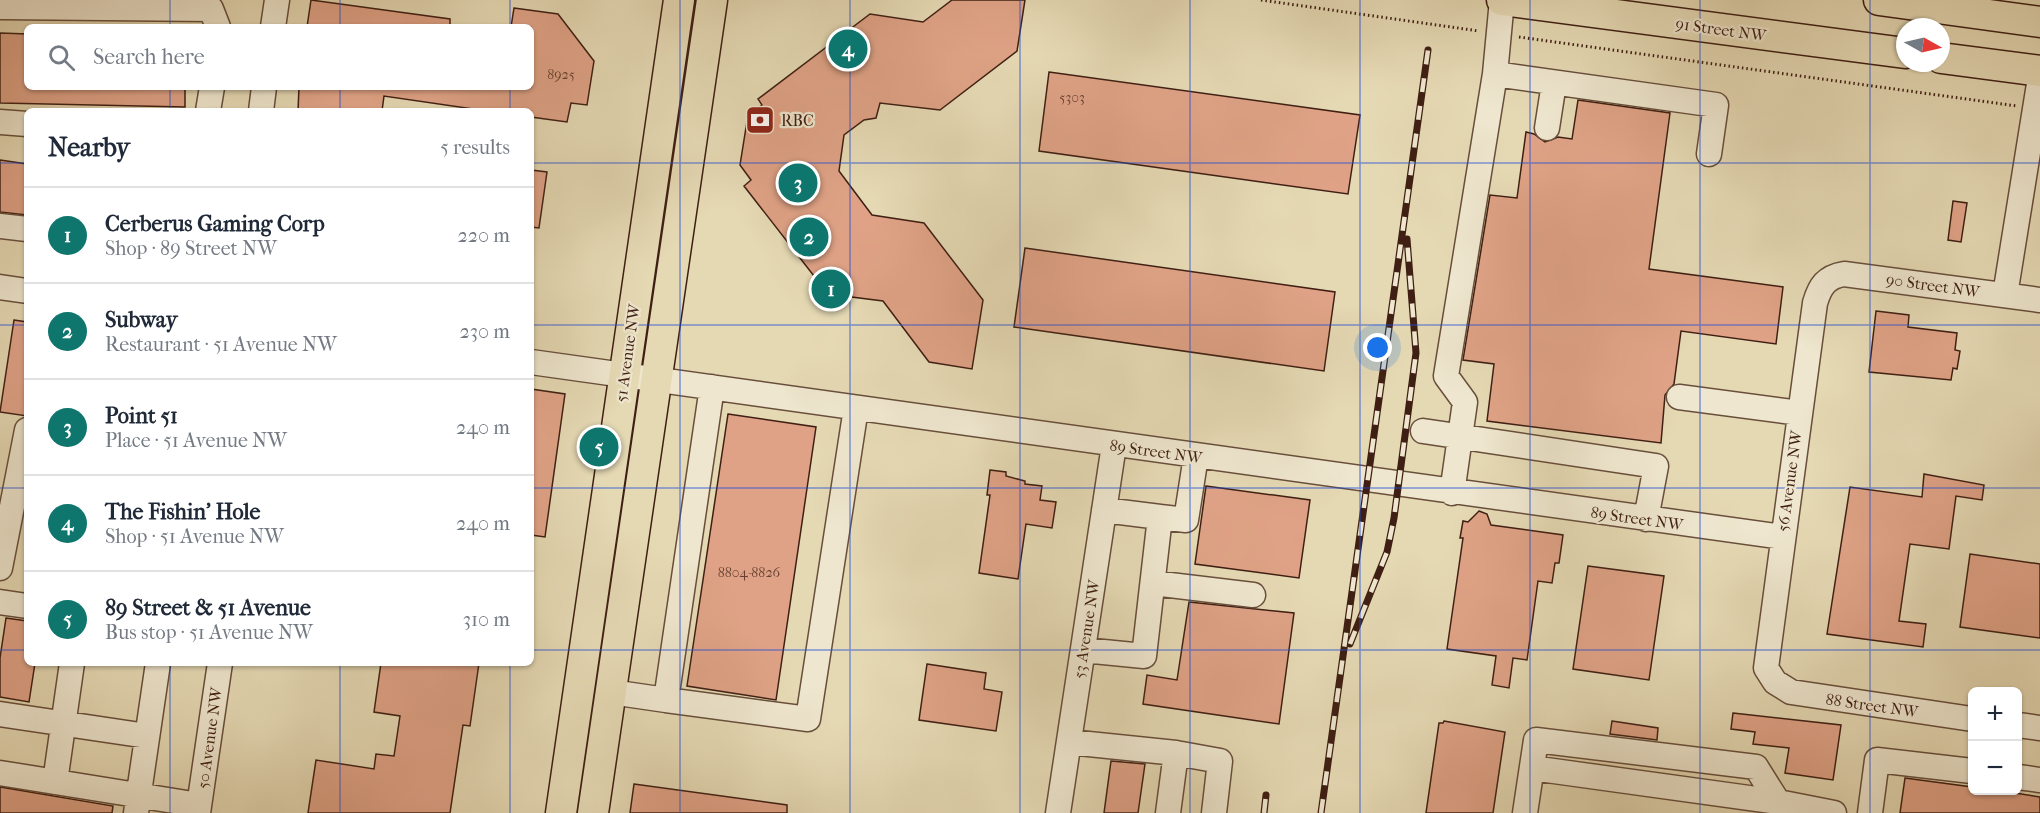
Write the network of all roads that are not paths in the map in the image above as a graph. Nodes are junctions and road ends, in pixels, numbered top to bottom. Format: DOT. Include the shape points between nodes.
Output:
graph roads {
  1 [pos="277,0"];
  2 [pos="679,0"];
  3 [pos="712,0"];
  4 [pos="727,0"];
  5 [pos="1502,0"];
  6 [pos="1880,0"];
  7 [pos="0,7"];
  8 [pos="2040,22"];
  9 [pos="217,24"];
  10 [pos="273,24"];
  11 [pos="1896,52"];
  12 [pos="1950,59"];
  13 [pos="2040,71"];
  14 [pos="1495,74"];
  15 [pos="701,75"];
  16 [pos="2040,78"];
  17 [pos="1554,83"];
  18 [pos="212,90"];
  19 [pos="264,90"];
  20 [pos="208,108"];
  21 [pos="261,108"];
  22 [pos="0,122"];
  23 [pos="24,124"];
  24 [pos="1547,128"];
  25 [pos="1709,154"];
  26 [pos="0,226"];
  27 [pos="24,229"];
  28 [pos="1827,280"];
  29 [pos="0,287"];
  30 [pos="24,291"];
  31 [pos="2005,295"];
  32 [pos="2040,300"];
  33 [pos="534,362"];
  34 [pos="624,374"];
  35 [pos="657,379"];
  36 [pos="712,387"];
  37 [pos="1679,397"];
  38 [pos="856,408"];
  39 [pos="1799,412"];
  40 [pos="1423,430"];
  41 [pos="1460,435"];
  42 [pos="24,445"];
  43 [pos="1114,445"];
  44 [pos="1196,456"];
  45 [pos="1452,492"];
  46 [pos="1104,510"];
  47 [pos="1160,517"];
  48 [pos="1646,519"];
  49 [pos="1782,537"];
  50 [pos="0,568"];
  51 [pos="1153,583"];
  52 [pos="1253,595"];
  53 [pos="0,602"];
  54 [pos="24,606"];
  55 [pos="1083,650"];
  56 [pos="72,666"];
  57 [pos="158,666"];
  58 [pos="220,666"];
  59 [pos="1775,682"];
  60 [pos="611,692"];
  61 [pos="666,700"];
  62 [pos="0,714"];
  63 [pos="1968,718"];
  64 [pos="64,723"];
  65 [pos="2022,726"];
  66 [pos="2040,728"];
  67 [pos="147,736"];
  68 [pos="1069,742"];
  69 [pos="1176,753"];
  70 [pos="1968,771"];
  71 [pos="0,773"];
  72 [pos="2022,778"];
  73 [pos="2040,780"];
  74 [pos="56,782"];
  75 [pos="137,804"];
  76 [pos="1777,807"];
  77 [pos="199,809"];
  78 [pos="561,813"];
  79 [pos="593,813"];
  80 [pos="1058,813"];
  81 [pos="1168,813"];
  82 [pos="1214,813"];
  83 [pos="1525,813"];
  84 [pos="1834,813"];
  85 [pos="1870,813"];
  1 -- 10 [label="street"];
  2 -- 34 [label="main road, 51 Avenue NW"];
  3 -- 15 [label="main road, 51 Avenue NW"];
  4 -- 15 [label="main road"];
  5 -- 11 [label="main road, 91 Street NW"];
  5 -- 14 [label="street"];
  6 -- 8 [label="main road"];
  7 -- 9 [label="street" via="211,9"];
  12 -- 13 [label="main road"];
  14 -- 17 [label="street"];
  14 -- 41 [label="street" via="1446,376 1465,402"];
  15 -- 35 [label="main road, 51 Avenue NW"];
  16 -- 31 [label="street"];
  17 -- 24 [label="street"];
  17 -- 25 [label="street" via="1716,105"];
  18 -- 20 [label="street"];
  19 -- 21 [label="street"];
  22 -- 23 [label="street"];
  26 -- 27 [label="street"];
  28 -- 31 [label="street, 90 Street NW" via="1852,274"];
  28 -- 39 [label="street, 56 Avenue NW" via="1815,303"];
  29 -- 30 [label="street"];
  31 -- 32 [label="street, 90 Street NW"];
  33 -- 34 [label="street, 89 Street NW"];
  34 -- 35 [label="street, 89 Street NW"];
  34 -- 78 [label="main road, 51 Avenue NW"];
  35 -- 36 [label="street, 89 Street NW"];
  35 -- 60 [label="main road, 51 Avenue NW"];
  36 -- 38 [label="street, 89 Street NW"];
  36 -- 61 [label="street"];
  37 -- 39 [label="street"];
  38 -- 43 [label="street, 89 Street NW"];
  38 -- 61 [label="street" via="808,719"];
  39 -- 49 [label="street, 56 Avenue NW"];
  40 -- 41 [label="street"];
  41 -- 45 [label="street"];
  41 -- 48 [label="street" via="1656,466"];
  42 -- 50 [label="street"];
  43 -- 44 [label="street, 89 Street NW"];
  43 -- 46 [label="street, 53 Avenue NW"];
  44 -- 45 [label="street, 89 Street NW"];
  44 -- 47 [label="street" via="1186,520"];
  45 -- 48 [label="street, 89 Street NW"];
  46 -- 47 [label="street"];
  46 -- 55 [label="street, 53 Avenue NW"];
  47 -- 51 [label="street"];
  48 -- 49 [label="street, 89 Street NW"];
  49 -- 59 [label="street, 56 Avenue NW" via="1765,661"];
  51 -- 52 [label="street"];
  51 -- 55 [label="street" via="1144,656"];
  53 -- 54 [label="street"];
  55 -- 68 [label="street, 53 Avenue NW"];
  56 -- 64 [label="street"];
  57 -- 67 [label="street"];
  58 -- 77 [label="street, 50 Avenue NW"];
  59 -- 63 [label="street, 88 Street NW" via="1800,694"];
  60 -- 61 [label="street"];
  60 -- 79 [label="main road, 51 Avenue NW"];
  62 -- 64 [label="street"];
  64 -- 67 [label="street"];
  64 -- 74 [label="street"];
  65 -- 66 [label="street"];
  67 -- 75 [label="street"];
  68 -- 69 [label="street"];
  68 -- 80 [label="street, 53 Avenue NW"];
  69 -- 81 [label="street"];
  69 -- 82 [label="street" via="1220,761"];
  70 -- 85 [label="street" via="1877,760"];
  71 -- 74 [label="street"];
  72 -- 73 [label="street"];
  74 -- 75 [label="street"];
  75 -- 77 [label="street"];
  76 -- 83 [label="street" via="1756,767 1536,740"];
  76 -- 84 [label="street"];
}
